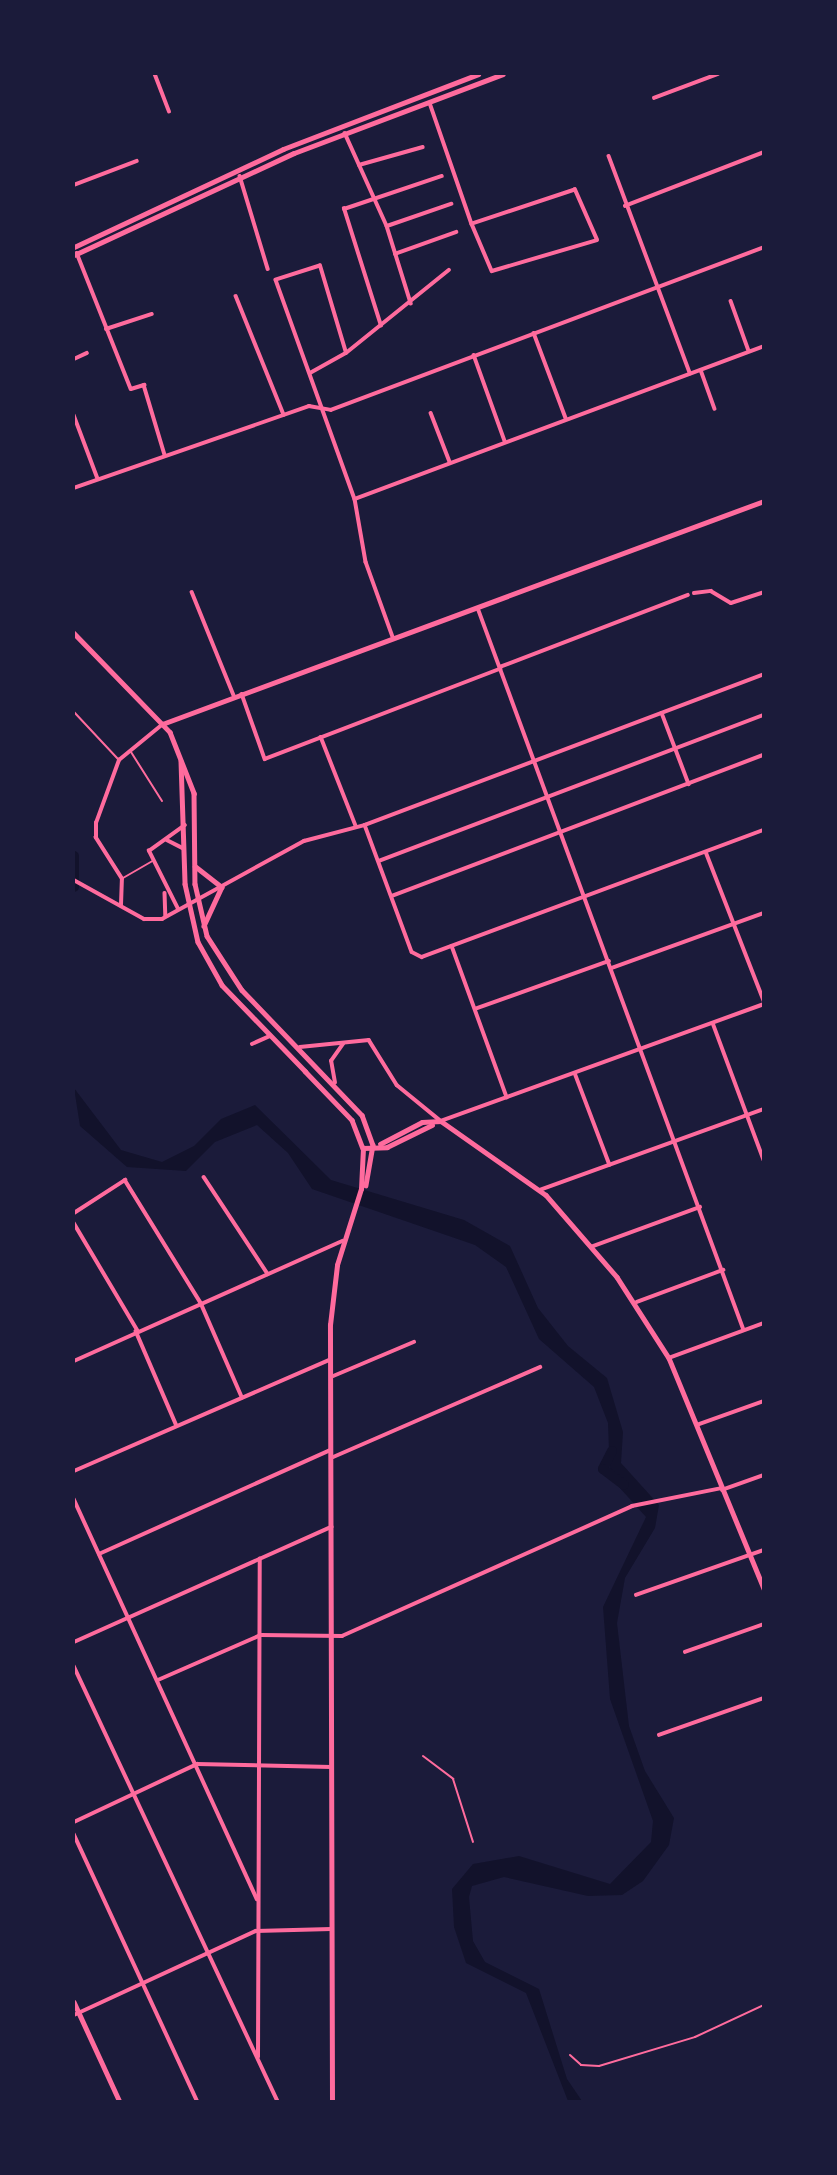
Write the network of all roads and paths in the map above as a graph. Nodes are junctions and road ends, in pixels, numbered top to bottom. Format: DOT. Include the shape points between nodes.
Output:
graph roads {
  1 [pos="155,74"];
  2 [pos="478,74"];
  3 [pos="503,74"];
  4 [pos="718,74"];
  5 [pos="654,97"];
  6 [pos="430,101"];
  7 [pos="169,111"];
  8 [pos="345,133"];
  9 [pos="423,147"];
  10 [pos="764,152"];
  11 [pos="609,156"];
  12 [pos="136,161"];
  13 [pos="359,165"];
  14 [pos="240,176"];
  15 [pos="442,176"];
  16 [pos="74,185"];
  17 [pos="374,199"];
  18 [pos="451,204"];
  19 [pos="625,206"];
  20 [pos="472,224"];
  21 [pos="387,226"];
  22 [pos="456,232"];
  23 [pos="764,247"];
  24 [pos="75,252"];
  25 [pos="395,254"];
  26 [pos="268,269"];
  27 [pos="449,270"];
  28 [pos="656,287"];
  29 [pos="236,296"];
  30 [pos="731,301"];
  31 [pos="411,303"];
  32 [pos="152,314"];
  33 [pos="381,327"];
  34 [pos="106,329"];
  35 [pos="534,333"];
  36 [pos="764,346"];
  37 [pos="749,351"];
  38 [pos="87,353"];
  39 [pos="346,353"];
  40 [pos="474,355"];
  41 [pos="74,359"];
  42 [pos="701,370"];
  43 [pos="310,373"];
  44 [pos="690,373"];
  45 [pos="318,408"];
  46 [pos="715,409"];
  47 [pos="431,413"];
  48 [pos="74,415"];
  49 [pos="284,415"];
  50 [pos="566,418"];
  51 [pos="505,442"];
  52 [pos="166,456"];
  53 [pos="450,462"];
  54 [pos="98,479"];
  55 [pos="74,488"];
  56 [pos="355,499"];
  57 [pos="764,501"];
  58 [pos="192,592"];
  59 [pos="764,592"];
  60 [pos="694,593"];
  61 [pos="688,595"];
  62 [pos="477,606"];
  63 [pos="74,633"];
  64 [pos="393,637"];
  65 [pos="500,668"];
  66 [pos="764,674"];
  67 [pos="242,694"];
  68 [pos="234,698"];
  69 [pos="74,712"];
  70 [pos="662,713"];
  71 [pos="764,715"];
  72 [pos="165,723"];
  73 [pos="321,737"];
  74 [pos="675,748"];
  75 [pos="130,750"];
  76 [pos="764,755"];
  77 [pos="119,760"];
  78 [pos="182,760"];
  79 [pos="535,761"];
  80 [pos="689,784"];
  81 [pos="548,796"];
  82 [pos="162,801"];
  83 [pos="185,825"];
  84 [pos="365,825"];
  85 [pos="356,827"];
  86 [pos="764,830"];
  87 [pos="562,833"];
  88 [pos="167,840"];
  89 [pos="185,849"];
  90 [pos="706,852"];
  91 [pos="152,861"];
  92 [pos="379,861"];
  93 [pos="195,866"];
  94 [pos="122,879"];
  95 [pos="74,880"];
  96 [pos="222,887"];
  97 [pos="164,891"];
  98 [pos="392,896"];
  99 [pos="585,896"];
  100 [pos="197,900"];
  101 [pos="188,903"];
  102 [pos="121,905"];
  103 [pos="178,909"];
  104 [pos="764,913"];
  105 [pos="166,916"];
  106 [pos="734,924"];
  107 [pos="204,926"];
  108 [pos="452,946"];
  109 [pos="609,961"];
  110 [pos="612,968"];
  111 [pos="764,1002"];
  112 [pos="475,1009"];
  113 [pos="713,1023"];
  114 [pos="270,1036"];
  115 [pos="344,1043"];
  116 [pos="252,1044"];
  117 [pos="300,1047"];
  118 [pos="642,1049"];
  119 [pos="575,1073"];
  120 [pos="335,1083"];
  121 [pos="507,1097"];
  122 [pos="764,1109"];
  123 [pos="747,1115"];
  124 [pos="441,1121"];
  125 [pos="432,1124"];
  126 [pos="676,1141"];
  127 [pos="380,1144"];
  128 [pos="373,1145"];
  129 [pos="363,1147"];
  130 [pos="764,1160"];
  131 [pos="610,1165"];
  132 [pos="204,1177"];
  133 [pos="364,1187"];
  134 [pos="540,1190"];
  135 [pos="700,1207"];
  136 [pos="74,1213"];
  137 [pos="74,1223"];
  138 [pos="342,1241"];
  139 [pos="591,1247"];
  140 [pos="723,1270"];
  141 [pos="268,1274"];
  142 [pos="637,1302"];
  143 [pos="201,1303"];
  144 [pos="764,1323"];
  145 [pos="744,1330"];
  146 [pos="137,1331"];
  147 [pos="414,1342"];
  148 [pos="669,1358"];
  149 [pos="74,1359"];
  150 [pos="331,1359"];
  151 [pos="540,1367"];
  152 [pos="331,1377"];
  153 [pos="242,1397"];
  154 [pos="764,1401"];
  155 [pos="696,1425"];
  156 [pos="177,1426"];
  157 [pos="331,1449"];
  158 [pos="331,1458"];
  159 [pos="74,1471"];
  160 [pos="764,1475"];
  161 [pos="722,1489"];
  162 [pos="74,1499"];
  163 [pos="331,1527"];
  164 [pos="764,1550"];
  165 [pos="99,1554"];
  166 [pos="749,1555"];
  167 [pos="260,1559"];
  168 [pos="764,1589"];
  169 [pos="636,1595"];
  170 [pos="129,1617"];
  171 [pos="764,1624"];
  172 [pos="259,1635"];
  173 [pos="331,1636"];
  174 [pos="74,1642"];
  175 [pos="685,1652"];
  176 [pos="74,1666"];
  177 [pos="158,1680"];
  178 [pos="764,1698"];
  179 [pos="659,1735"];
  180 [pos="424,1756"];
  181 [pos="197,1764"];
  182 [pos="258,1765"];
  183 [pos="331,1767"];
  184 [pos="133,1794"];
  185 [pos="74,1822"];
  186 [pos="74,1834"];
  187 [pos="473,1842"];
  188 [pos="258,1900"];
  189 [pos="331,1929"];
  190 [pos="257,1931"];
  191 [pos="208,1953"];
  192 [pos="143,1983"];
  193 [pos="74,2002"];
  194 [pos="764,2006"];
  195 [pos="76,2014"];
  196 [pos="570,2055"];
  197 [pos="258,2057"];
  198 [pos="120,2102"];
  199 [pos="198,2102"];
  200 [pos="278,2102"];
  201 [pos="332,2102"];
  1 -- 7 [label="street"];
  2 -- 24 [label="highway" via="283,149"];
  3 -- 6 [label="highway"];
  4 -- 5 [label="street"];
  6 -- 8 [label="highway"];
  6 -- 20 [label="street"];
  8 -- 13 [label="street"];
  8 -- 14 [label="highway"];
  9 -- 13 [label="street"];
  10 -- 19 [label="street"];
  11 -- 19 [label="street"];
  12 -- 16 [label="street"];
  13 -- 17 [label="street"];
  14 -- 24 [label="highway"];
  14 -- 26 [label="street"];
  15 -- 17 [label="street"];
  17 -- 21 [label="street"];
  17 -- 33 [label="street" via="344,209"];
  18 -- 21 [label="street"];
  19 -- 28 [label="street"];
  20 -- 20 [label="street" via="492,271 597,240 575,190"];
  21 -- 25 [label="street"];
  22 -- 25 [label="street"];
  23 -- 28 [label="street"];
  24 -- 34 [label="street"];
  25 -- 31 [label="street"];
  27 -- 31 [label="street"];
  28 -- 35 [label="street"];
  28 -- 44 [label="street"];
  29 -- 49 [label="street"];
  30 -- 37 [label="street"];
  31 -- 33 [label="street"];
  32 -- 34 [label="street"];
  33 -- 39 [label="street"];
  34 -- 52 [label="street" via="131,389 144,386"];
  35 -- 40 [label="street"];
  35 -- 50 [label="street"];
  36 -- 37 [label="street"];
  37 -- 42 [label="street"];
  38 -- 41 [label="street"];
  39 -- 43 [label="street"];
  39 -- 43 [label="street" via="320,266 276,280"];
  40 -- 45 [label="street" via="331,410"];
  40 -- 51 [label="street"];
  42 -- 44 [label="street"];
  42 -- 46 [label="street"];
  43 -- 45 [label="street"];
  44 -- 50 [label="street"];
  45 -- 49 [label="street"];
  45 -- 56 [label="street"];
  47 -- 53 [label="street"];
  48 -- 54 [label="street"];
  49 -- 52 [label="street"];
  50 -- 51 [label="street"];
  51 -- 53 [label="street"];
  52 -- 54 [label="street"];
  53 -- 56 [label="street"];
  54 -- 55 [label="street"];
  56 -- 64 [label="street" via="366,562"];
  57 -- 62 [label="main road"];
  58 -- 68 [label="street"];
  59 -- 60 [label="street" via="731,603 711,592"];
  61 -- 65 [label="street"];
  62 -- 64 [label="main road"];
  62 -- 65 [label="street"];
  63 -- 72 [label="main road"];
  64 -- 67 [label="main road"];
  65 -- 73 [label="street"];
  65 -- 79 [label="street"];
  66 -- 70 [label="street"];
  67 -- 68 [label="main road"];
  67 -- 73 [label="street" via="265,759"];
  68 -- 72 [label="main road"];
  69 -- 77 [label="lane"];
  70 -- 74 [label="street"];
  70 -- 79 [label="street"];
  71 -- 74 [label="street"];
  72 -- 75 [label="street"];
  72 -- 78 [label="main road"];
  73 -- 85 [label="street"];
  74 -- 80 [label="street"];
  74 -- 81 [label="street"];
  75 -- 77 [label="street"];
  75 -- 82 [label="lane"];
  76 -- 80 [label="street"];
  77 -- 94 [label="street" via="96,838"];
  78 -- 83 [label="main road"];
  78 -- 93 [label="main road" via="194,793"];
  79 -- 81 [label="street"];
  79 -- 84 [label="street"];
  80 -- 87 [label="street"];
  81 -- 87 [label="street"];
  81 -- 92 [label="street"];
  83 -- 88 [label="street"];
  83 -- 89 [label="main road"];
  84 -- 85 [label="street"];
  84 -- 92 [label="street"];
  85 -- 96 [label="street" via="304,841"];
  86 -- 90 [label="street"];
  87 -- 98 [label="street"];
  87 -- 99 [label="street"];
  88 -- 89 [label="street"];
  88 -- 91 [label="street" via="149,851"];
  89 -- 101 [label="main road"];
  90 -- 99 [label="street"];
  90 -- 106 [label="street"];
  91 -- 94 [label="lane"];
  91 -- 97 [label="street"];
  92 -- 98 [label="street"];
  93 -- 96 [label="main road"];
  93 -- 100 [label="main road"];
  94 -- 102 [label="street"];
  95 -- 102 [label="street"];
  96 -- 100 [label="street"];
  96 -- 107 [label="main road"];
  97 -- 103 [label="street"];
  97 -- 105 [label="street"];
  98 -- 108 [label="street" via="418,957"];
  99 -- 108 [label="street"];
  99 -- 109 [label="street"];
  100 -- 101 [label="street"];
  100 -- 107 [label="main road"];
  101 -- 103 [label="street"];
  101 -- 114 [label="main road" via="213,970"];
  102 -- 105 [label="street" via="144,919"];
  103 -- 105 [label="street"];
  104 -- 106 [label="street"];
  106 -- 110 [label="street"];
  106 -- 111 [label="street"];
  107 -- 117 [label="main road" via="231,978"];
  108 -- 112 [label="street"];
  109 -- 110 [label="street"];
  109 -- 112 [label="street"];
  110 -- 118 [label="street"];
  111 -- 113 [label="street"];
  112 -- 121 [label="street"];
  113 -- 118 [label="street"];
  113 -- 123 [label="street"];
  114 -- 116 [label="street"];
  114 -- 129 [label="main road" via="352,1120"];
  115 -- 117 [label="street"];
  115 -- 120 [label="street" via="331,1061"];
  115 -- 124 [label="street" via="374,1042 397,1085"];
  117 -- 120 [label="main road"];
  118 -- 119 [label="street"];
  118 -- 126 [label="street"];
  119 -- 121 [label="street"];
  119 -- 131 [label="street"];
  120 -- 128 [label="main road" via="367,1122"];
  121 -- 124 [label="street"];
  122 -- 123 [label="street"];
  123 -- 126 [label="street"];
  123 -- 130 [label="street"];
  124 -- 125 [label="main road"];
  124 -- 134 [label="main road"];
  125 -- 127 [label="main road" via="414,1137"];
  125 -- 127 [label="main road" via="422,1122"];
  126 -- 131 [label="street"];
  126 -- 135 [label="street"];
  127 -- 128 [label="main road"];
  128 -- 129 [label="main road"];
  128 -- 133 [label="main road"];
  129 -- 133 [label="main road"];
  131 -- 134 [label="street"];
  132 -- 141 [label="street"];
  133 -- 138 [label="main road"];
  134 -- 139 [label="main road"];
  135 -- 139 [label="street"];
  135 -- 140 [label="street"];
  136 -- 143 [label="street" via="125,1180"];
  137 -- 146 [label="street"];
  138 -- 141 [label="street"];
  138 -- 150 [label="main road"];
  139 -- 142 [label="main road"];
  140 -- 142 [label="street"];
  140 -- 145 [label="street"];
  141 -- 143 [label="street"];
  142 -- 148 [label="main road"];
  143 -- 146 [label="street"];
  143 -- 153 [label="street"];
  144 -- 145 [label="street"];
  145 -- 148 [label="street"];
  146 -- 149 [label="street"];
  146 -- 156 [label="street"];
  147 -- 152 [label="street"];
  148 -- 155 [label="main road"];
  150 -- 152 [label="main road"];
  150 -- 153 [label="street"];
  151 -- 158 [label="street"];
  152 -- 157 [label="main road"];
  153 -- 156 [label="street"];
  154 -- 155 [label="street"];
  155 -- 161 [label="main road"];
  156 -- 159 [label="street"];
  157 -- 158 [label="main road"];
  157 -- 165 [label="street"];
  158 -- 163 [label="main road"];
  160 -- 161 [label="street"];
  161 -- 166 [label="main road"];
  161 -- 173 [label="street" via="632,1506"];
  162 -- 165 [label="street"];
  163 -- 167 [label="street"];
  163 -- 173 [label="main road"];
  164 -- 166 [label="street"];
  165 -- 170 [label="street"];
  166 -- 168 [label="main road"];
  166 -- 169 [label="street"];
  167 -- 170 [label="street"];
  167 -- 172 [label="street"];
  170 -- 174 [label="street"];
  170 -- 177 [label="street"];
  171 -- 175 [label="street"];
  172 -- 173 [label="street"];
  172 -- 177 [label="street"];
  172 -- 182 [label="street"];
  173 -- 183 [label="main road"];
  176 -- 184 [label="street"];
  177 -- 181 [label="street"];
  178 -- 179 [label="street"];
  180 -- 187 [label="lane" via="453,1779"];
  181 -- 182 [label="street"];
  181 -- 184 [label="street"];
  181 -- 188 [label="street"];
  182 -- 183 [label="street"];
  182 -- 188 [label="street"];
  183 -- 189 [label="main road"];
  184 -- 185 [label="street"];
  184 -- 191 [label="street"];
  186 -- 192 [label="street"];
  188 -- 190 [label="street"];
  189 -- 190 [label="street"];
  189 -- 201 [label="main road"];
  190 -- 191 [label="street"];
  190 -- 197 [label="street"];
  191 -- 192 [label="street"];
  191 -- 197 [label="street"];
  192 -- 195 [label="street"];
  192 -- 199 [label="street"];
  193 -- 195 [label="main road"];
  194 -- 196 [label="lane" via="695,2037 599,2066 581,2065"];
  195 -- 198 [label="main road"];
  197 -- 200 [label="street"];
}
